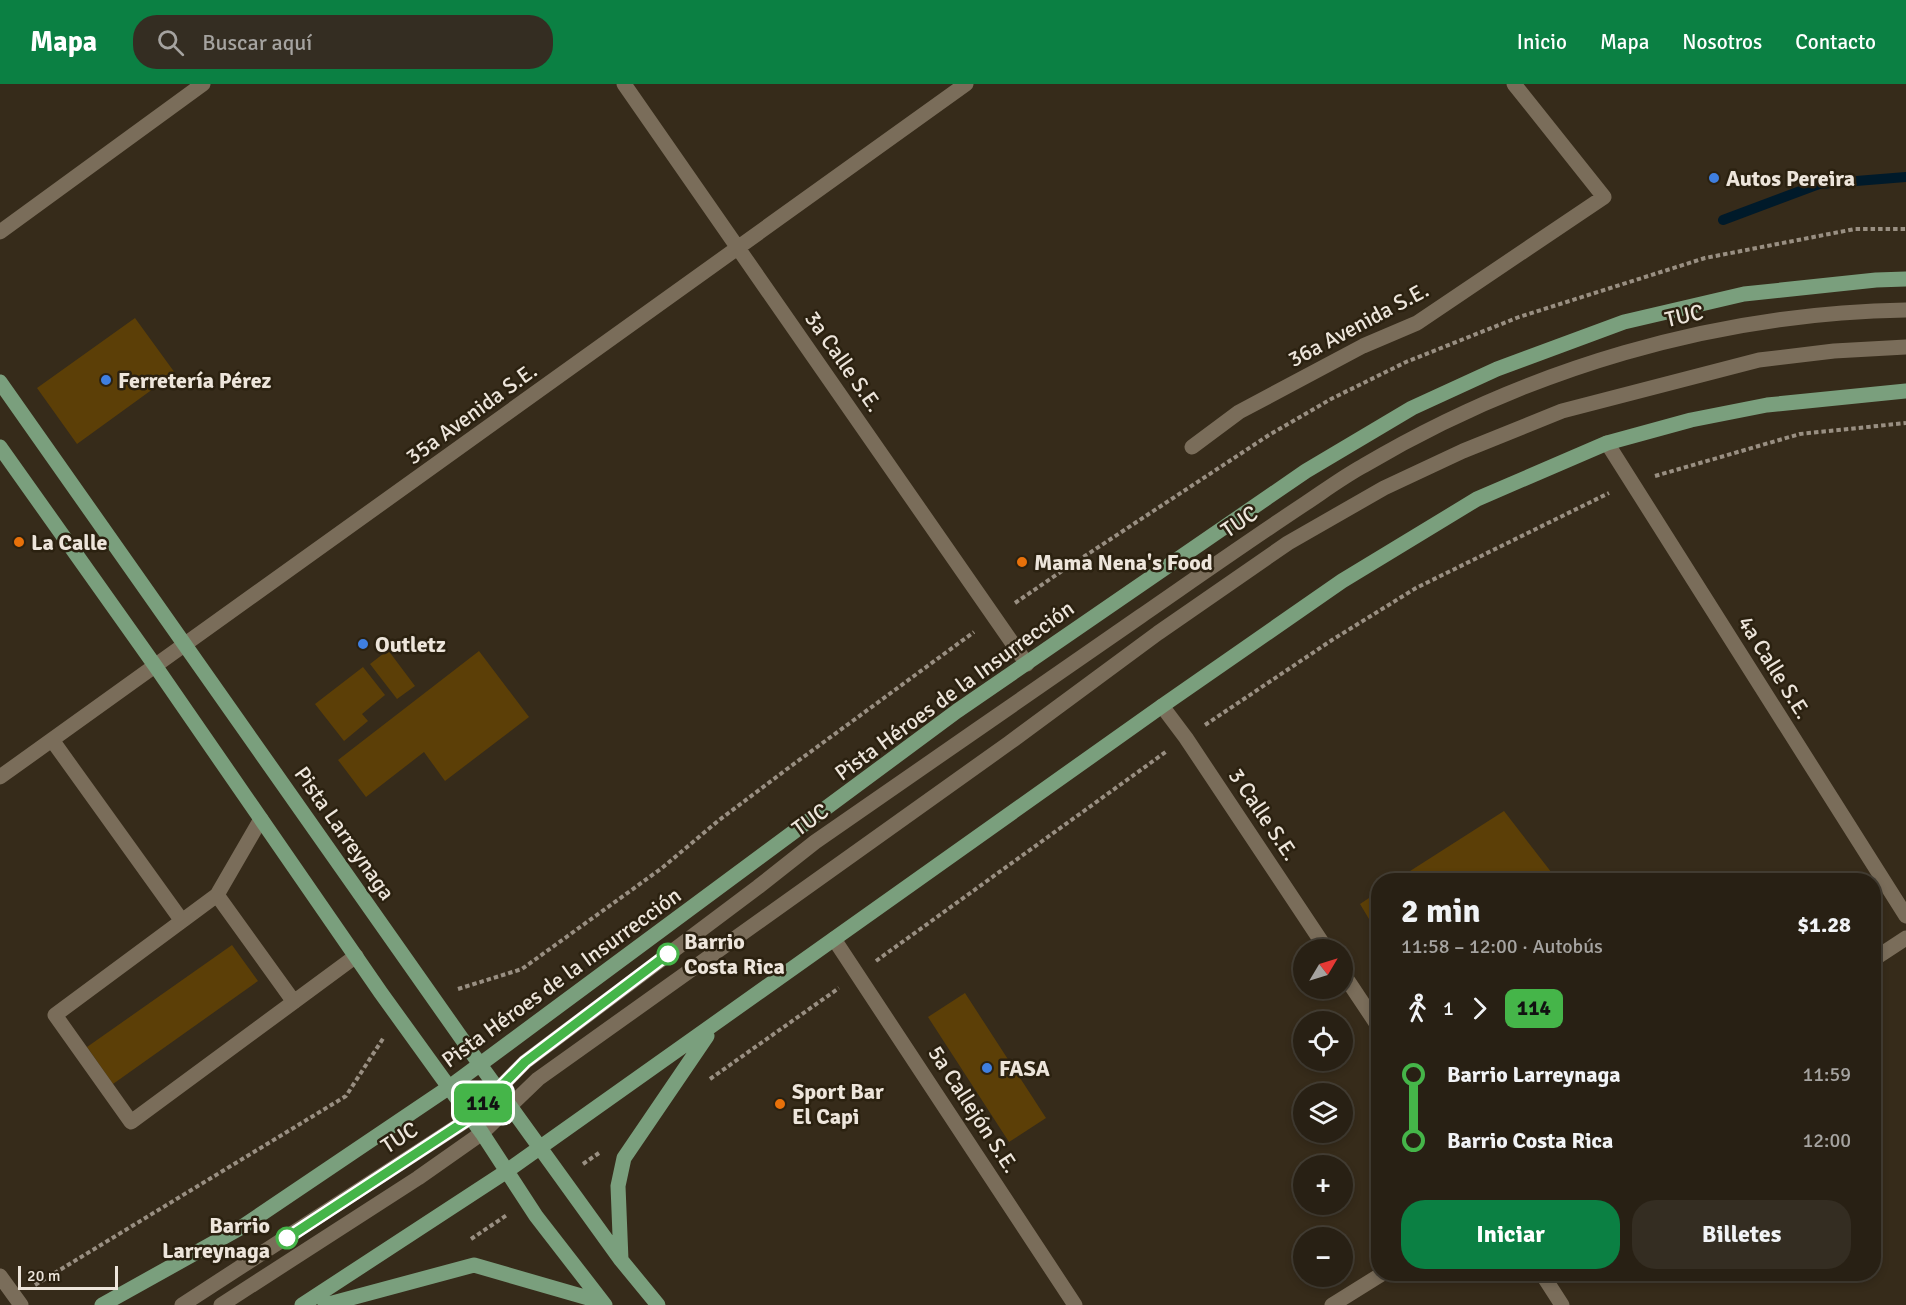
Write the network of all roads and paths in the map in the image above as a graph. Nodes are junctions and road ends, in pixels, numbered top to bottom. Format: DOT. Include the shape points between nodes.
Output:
graph roads {
  1 [pos="202,84"];
  2 [pos="624,84"];
  3 [pos="966,84"];
  4 [pos="1514,84"];
  5 [pos="0,232"];
  6 [pos="739,248"];
  7 [pos="1906,279"];
  8 [pos="1906,310"];
  9 [pos="1906,347"];
  10 [pos="0,382"];
  11 [pos="1906,391"];
  12 [pos="1906,423"];
  13 [pos="1607,443"];
  14 [pos="0,447"];
  15 [pos="1192,447"];
  16 [pos="1634,484"];
  17 [pos="186,645"];
  18 [pos="1027,664"];
  19 [pos="156,667"];
  20 [pos="1161,706"];
  21 [pos="1186,738"];
  22 [pos="52,741"];
  23 [pos="0,777"];
  24 [pos="261,819"];
  25 [pos="1879,873"];
  26 [pos="1881,876"];
  27 [pos="217,894"];
  28 [pos="1906,916"];
  29 [pos="182,921"];
  30 [pos="1906,938"];
  31 [pos="834,939"];
  32 [pos="1321,939"];
  33 [pos="1881,954"];
  34 [pos="356,956"];
  35 [pos="859,974"];
  36 [pos="1353,988"];
  37 [pos="294,1002"];
  38 [pos="1371,1016"];
  39 [pos="714,1026"];
  40 [pos="481,1066"];
  41 [pos="700,1085"];
  42 [pos="448,1088"];
  43 [pos="497,1088"];
  44 [pos="511,1106"];
  45 [pos="470,1118"];
  46 [pos="482,1133"];
  47 [pos="540,1148"];
  48 [pos="607,1148"];
  49 [pos="507,1171"];
  50 [pos="562,1179"];
  51 [pos="527,1201"];
  52 [pos="465,1244"];
  53 [pos="621,1260"];
  54 [pos="0,1276"];
  55 [pos="1371,1281"];
  56 [pos="1547,1281"];
  57 [pos="604,1304"];
  58 [pos="21,1305"];
  59 [pos="102,1305"];
  60 [pos="183,1305"];
  61 [pos="221,1305"];
  62 [pos="302,1305"];
  63 [pos="325,1305"];
  64 [pos="658,1305"];
  65 [pos="1075,1305"];
  66 [pos="1332,1305"];
  67 [pos="1562,1305"];
  1 -- 5 [label="street"];
  2 -- 6 [label="street, 3a Calle S.E."];
  3 -- 6 [label="street, 35a Avenida S.E."];
  4 -- 15 [label="street, 36a Avenida S.E." via="1604,197 1417,323 1363,346 1239,412"];
  6 -- 17 [label="street, 35a Avenida S.E."];
  6 -- 18 [label="street, 3a Calle S.E."];
  7 -- 18 [label="main road, Pista Héroes de la Insurrección" via="1744,294 1624,321 1497,369 1412,408 1306,471"];
  8 -- 43 [label="street, TUC" via="1804,315 1616,354 1504,393 1362,466 814,842 525,1062"];
  9 -- 44 [label="street, TUC" via="1759,360 1573,408 1384,488 1288,543 1158,633 547,1072"];
  10 -- 17 [label="main road, Pista Larreynaga"];
  11 -- 13 [label="main road" via="1767,405"];
  12 -- 16 [label="path" via="1800,434 1672,469"];
  13 -- 16 [label="street, 4a Calle S.E."];
  13 -- 20 [label="main road" via="1477,500 1342,581"];
  14 -- 19 [label="main road"];
  16 -- 21 [label="path" via="1593,500 1416,588"];
  16 -- 25 [label="street, 4a Calle S.E."];
  17 -- 19 [label="street, 35a Avenida S.E."];
  17 -- 40 [label="main road, Pista Larreynaga"];
  18 -- 40 [label="main road, Pista Héroes de la Insurrección" via="948,718"];
  19 -- 22 [label="street, 35a Avenida S.E."];
  19 -- 24 [label="main road"];
  20 -- 21 [label="street, 3 Calle S.E."];
  20 -- 31 [label="main road"];
  21 -- 32 [label="street, 3 Calle S.E."];
  21 -- 35 [label="path"];
  22 -- 23 [label="street, 35a Avenida S.E."];
  22 -- 29 [label="street"];
  24 -- 27 [label="street"];
  24 -- 34 [label="main road"];
  26 -- 28 [label="street, 4a Calle S.E."];
  27 -- 29 [label="street"];
  27 -- 37 [label="street"];
  29 -- 37 [label="street" via="55,1015 131,1122"];
  30 -- 33 [label="street"];
  31 -- 35 [label="street, 5a Callejón S.E."];
  31 -- 39 [label="main road"];
  34 -- 37 [label="street"];
  34 -- 42 [label="main road"];
  35 -- 41 [label="path"];
  35 -- 65 [label="street, 5a Callejón S.E."];
  36 -- 38 [label="street"];
  39 -- 47 [label="main road"];
  39 -- 53 [label="main road" via="624,1158 618,1186"];
  40 -- 42 [label="main road, Pista Héroes de la Insurrección"];
  40 -- 43 [label="main road, Pista Larreynaga"];
  42 -- 45 [label="main road"];
  42 -- 59 [label="main road, Pista Héroes de la Insurrección" via="242,1227"];
  43 -- 44 [label="main road, Pista Larreynaga"];
  43 -- 45 [label="street, TUC"];
  44 -- 46 [label="street, TUC"];
  44 -- 47 [label="main road, Pista Larreynaga"];
  45 -- 46 [label="main road"];
  45 -- 60 [label="street, TUC"];
  46 -- 49 [label="main road"];
  46 -- 61 [label="street, TUC"];
  47 -- 49 [label="main road"];
  47 -- 50 [label="main road, Pista Larreynaga"];
  48 -- 50 [label="path"];
  49 -- 51 [label="main road"];
  49 -- 62 [label="main road"];
  50 -- 53 [label="main road, Pista Larreynaga"];
  51 -- 52 [label="path"];
  51 -- 57 [label="main road"];
  53 -- 64 [label="main road, Pista Larreynaga"];
  54 -- 58 [label="street"];
  55 -- 66 [label="street"];
  56 -- 67 [label="street"];
  57 -- 63 [label="main road" via="474,1265"];
}
